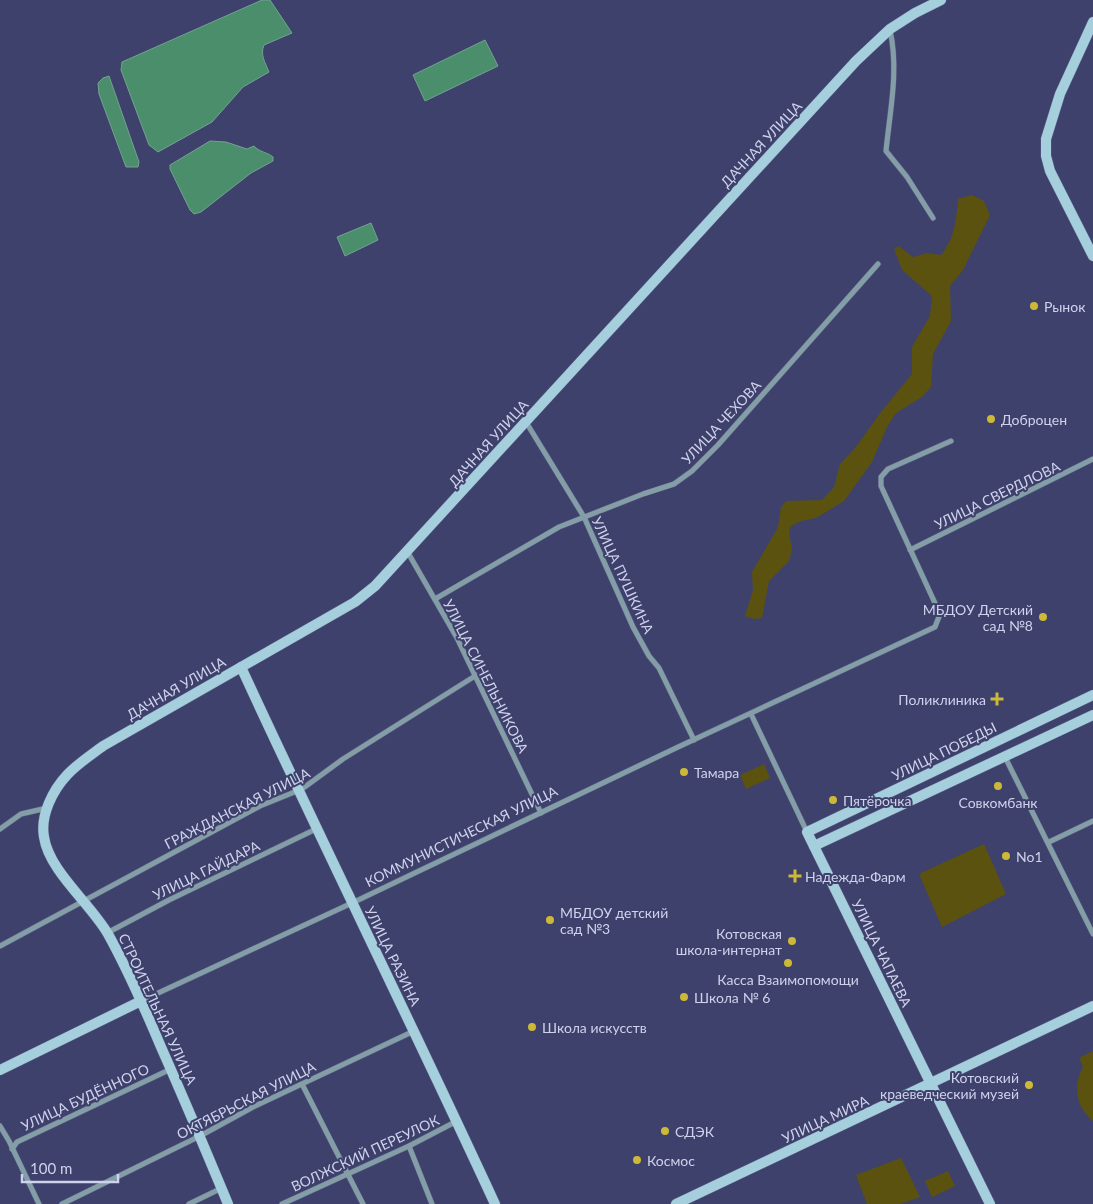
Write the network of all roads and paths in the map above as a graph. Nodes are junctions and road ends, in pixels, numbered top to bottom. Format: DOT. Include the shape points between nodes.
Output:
graph roads {
  1 [pos="941,0"];
  2 [pos="1093,22"];
  3 [pos="890,29"];
  4 [pos="933,218"];
  5 [pos="1093,256"];
  6 [pos="878,264"];
  7 [pos="526,421"];
  8 [pos="951,441"];
  9 [pos="1093,459"];
  10 [pos="584,517"];
  11 [pos="910,550"];
  12 [pos="407,551"];
  13 [pos="435,600"];
  14 [pos="241,667"];
  15 [pos="475,676"];
  16 [pos="1093,695"];
  17 [pos="751,714"];
  18 [pos="1093,715"];
  19 [pos="694,740"];
  20 [pos="1005,757"];
  21 [pos="298,790"];
  22 [pos="47,808"];
  23 [pos="541,813"];
  24 [pos="1093,821"];
  25 [pos="0,829"];
  26 [pos="316,829"];
  27 [pos="807,832"];
  28 [pos="1049,842"];
  29 [pos="814,846"];
  30 [pos="84,902"];
  31 [pos="352,903"];
  32 [pos="107,933"];
  33 [pos="1093,934"];
  34 [pos="0,946"];
  35 [pos="141,1001"];
  36 [pos="1093,1006"];
  37 [pos="415,1031"];
  38 [pos="171,1069"];
  39 [pos="0,1070"];
  40 [pos="302,1084"];
  41 [pos="931,1085"];
  42 [pos="456,1121"];
  43 [pos="0,1126"];
  44 [pos="200,1136"];
  45 [pos="409,1146"];
  46 [pos="12,1149"];
  47 [pos="346,1174"];
  48 [pos="222,1188"];
  49 [pos="295,1198"];
  50 [pos="38,1204"];
  51 [pos="62,1204"];
  52 [pos="188,1204"];
  53 [pos="228,1204"];
  54 [pos="282,1204"];
  55 [pos="298,1204"];
  56 [pos="362,1204"];
  57 [pos="432,1204"];
  58 [pos="495,1204"];
  59 [pos="676,1204"];
  60 [pos="990,1204"];
  1 -- 3 [label="street, ДАЧНАЯ УЛИЦА"];
  2 -- 5 [label="street" via="1060,94 1046,139 1050,171"];
  3 -- 4 [label="street" via="894,68 886,151"];
  3 -- 7 [label="street, ДАЧНАЯ УЛИЦА" via="856,61"];
  6 -- 10 [label="street, УЛИЦА ЧЕХОВА" via="692,471 674,484"];
  7 -- 10 [label="street, УЛИЦА ПУШКИНА"];
  7 -- 12 [label="street, ДАЧНАЯ УЛИЦА"];
  8 -- 11 [label="street" via="888,470 881,477 881,486"];
  9 -- 11 [label="street, УЛИЦА СВЕРДЛОВА"];
  10 -- 13 [label="street, УЛИЦА ЧЕХОВА" via="559,527"];
  10 -- 19 [label="street, УЛИЦА ПУШКИНА" via="633,627 659,668"];
  11 -- 17 [label="street, КОММУНИСТИЧЕСКАЯ УЛИЦА" via="940,614 935,627"];
  12 -- 13 [label="street, УЛИЦА СИНЕЛЬНИКОВА"];
  12 -- 14 [label="street, ДАЧНАЯ УЛИЦА" via="375,586 355,602"];
  13 -- 15 [label="street, УЛИЦА СИНЕЛЬНИКОВА"];
  14 -- 21 [label="street, УЛИЦА РАЗИНА"];
  14 -- 22 [label="street, ДАЧНАЯ УЛИЦА" via="103,746 68,774 55,790"];
  15 -- 21 [label="street, ГРАЖДАНСКАЯ УЛИЦА"];
  15 -- 23 [label="street, УЛИЦА СИНЕЛЬНИКОВА"];
  16 -- 27 [label="street, УЛИЦА ПОБЕДЫ"];
  17 -- 19 [label="street, КОММУНИСТИЧЕСКАЯ УЛИЦА"];
  17 -- 27 [label="street, УЛИЦА ЧАПАЕВА"];
  18 -- 20 [label="street"];
  19 -- 23 [label="street, КОММУНИСТИЧЕСКАЯ УЛИЦА"];
  20 -- 28 [label="street"];
  20 -- 29 [label="street"];
  21 -- 26 [label="street, УЛИЦА РАЗИНА"];
  21 -- 30 [label="street, ГРАЖДАНСКАЯ УЛИЦА" via="260,806"];
  22 -- 25 [label="street" via="20,814"];
  22 -- 30 [label="street, СТРОИТЕЛЬНАЯ УЛИЦА" via="44,836 51,860"];
  23 -- 31 [label="street, КОММУНИСТИЧЕСКАЯ УЛИЦА"];
  24 -- 28 [label="street"];
  26 -- 31 [label="street, УЛИЦА РАЗИНА"];
  26 -- 32 [label="street, УЛИЦА ГАЙДАРА"];
  27 -- 29 [label="street, УЛИЦА ЧАПАЕВА"];
  28 -- 33 [label="street"];
  29 -- 41 [label="street, УЛИЦА ЧАПАЕВА"];
  30 -- 32 [label="street, СТРОИТЕЛЬНАЯ УЛИЦА"];
  30 -- 34 [label="street, ГРАЖДАНСКАЯ УЛИЦА"];
  31 -- 35 [label="street, КОММУНИСТИЧЕСКАЯ УЛИЦА"];
  31 -- 37 [label="street, УЛИЦА РАЗИНА"];
  32 -- 35 [label="street, СТРОИТЕЛЬНАЯ УЛИЦА"];
  35 -- 38 [label="street, СТРОИТЕЛЬНАЯ УЛИЦА"];
  35 -- 39 [label="street, КОММУНИСТИЧЕСКАЯ УЛИЦА"];
  36 -- 41 [label="street, УЛИЦА МИРА"];
  37 -- 40 [label="street, ОКТЯБРЬСКАЯ УЛИЦА"];
  37 -- 42 [label="street, УЛИЦА РАЗИНА"];
  38 -- 44 [label="street, СТРОИТЕЛЬНАЯ УЛИЦА"];
  38 -- 46 [label="street, УЛИЦА БУДЁННОГО" via="17,1142"];
  40 -- 44 [label="street, ОКТЯБРЬСКАЯ УЛИЦА"];
  40 -- 47 [label="street"];
  41 -- 59 [label="street, УЛИЦА МИРА"];
  41 -- 60 [label="street, УЛИЦА ЧАПАЕВА"];
  42 -- 45 [label="street, ВОЛЖСКИЙ ПЕРЕУЛОК"];
  42 -- 58 [label="street, УЛИЦА РАЗИНА"];
  43 -- 46 [label="street"];
  44 -- 48 [label="street, СТРОИТЕЛЬНАЯ УЛИЦА"];
  44 -- 51 [label="street, ОКТЯБРЬСКАЯ УЛИЦА"];
  45 -- 47 [label="street, ВОЛЖСКИЙ ПЕРЕУЛОК"];
  45 -- 57 [label="street"];
  46 -- 50 [label="street"];
  47 -- 49 [label="street, ВОЛЖСКИЙ ПЕРЕУЛОК"];
  47 -- 56 [label="street"];
  48 -- 52 [label="street"];
  48 -- 53 [label="street, СТРОИТЕЛЬНАЯ УЛИЦА"];
  49 -- 54 [label="street, ВОЛЖСКИЙ ПЕРЕУЛОК"];
  49 -- 55 [label="street"];
}
